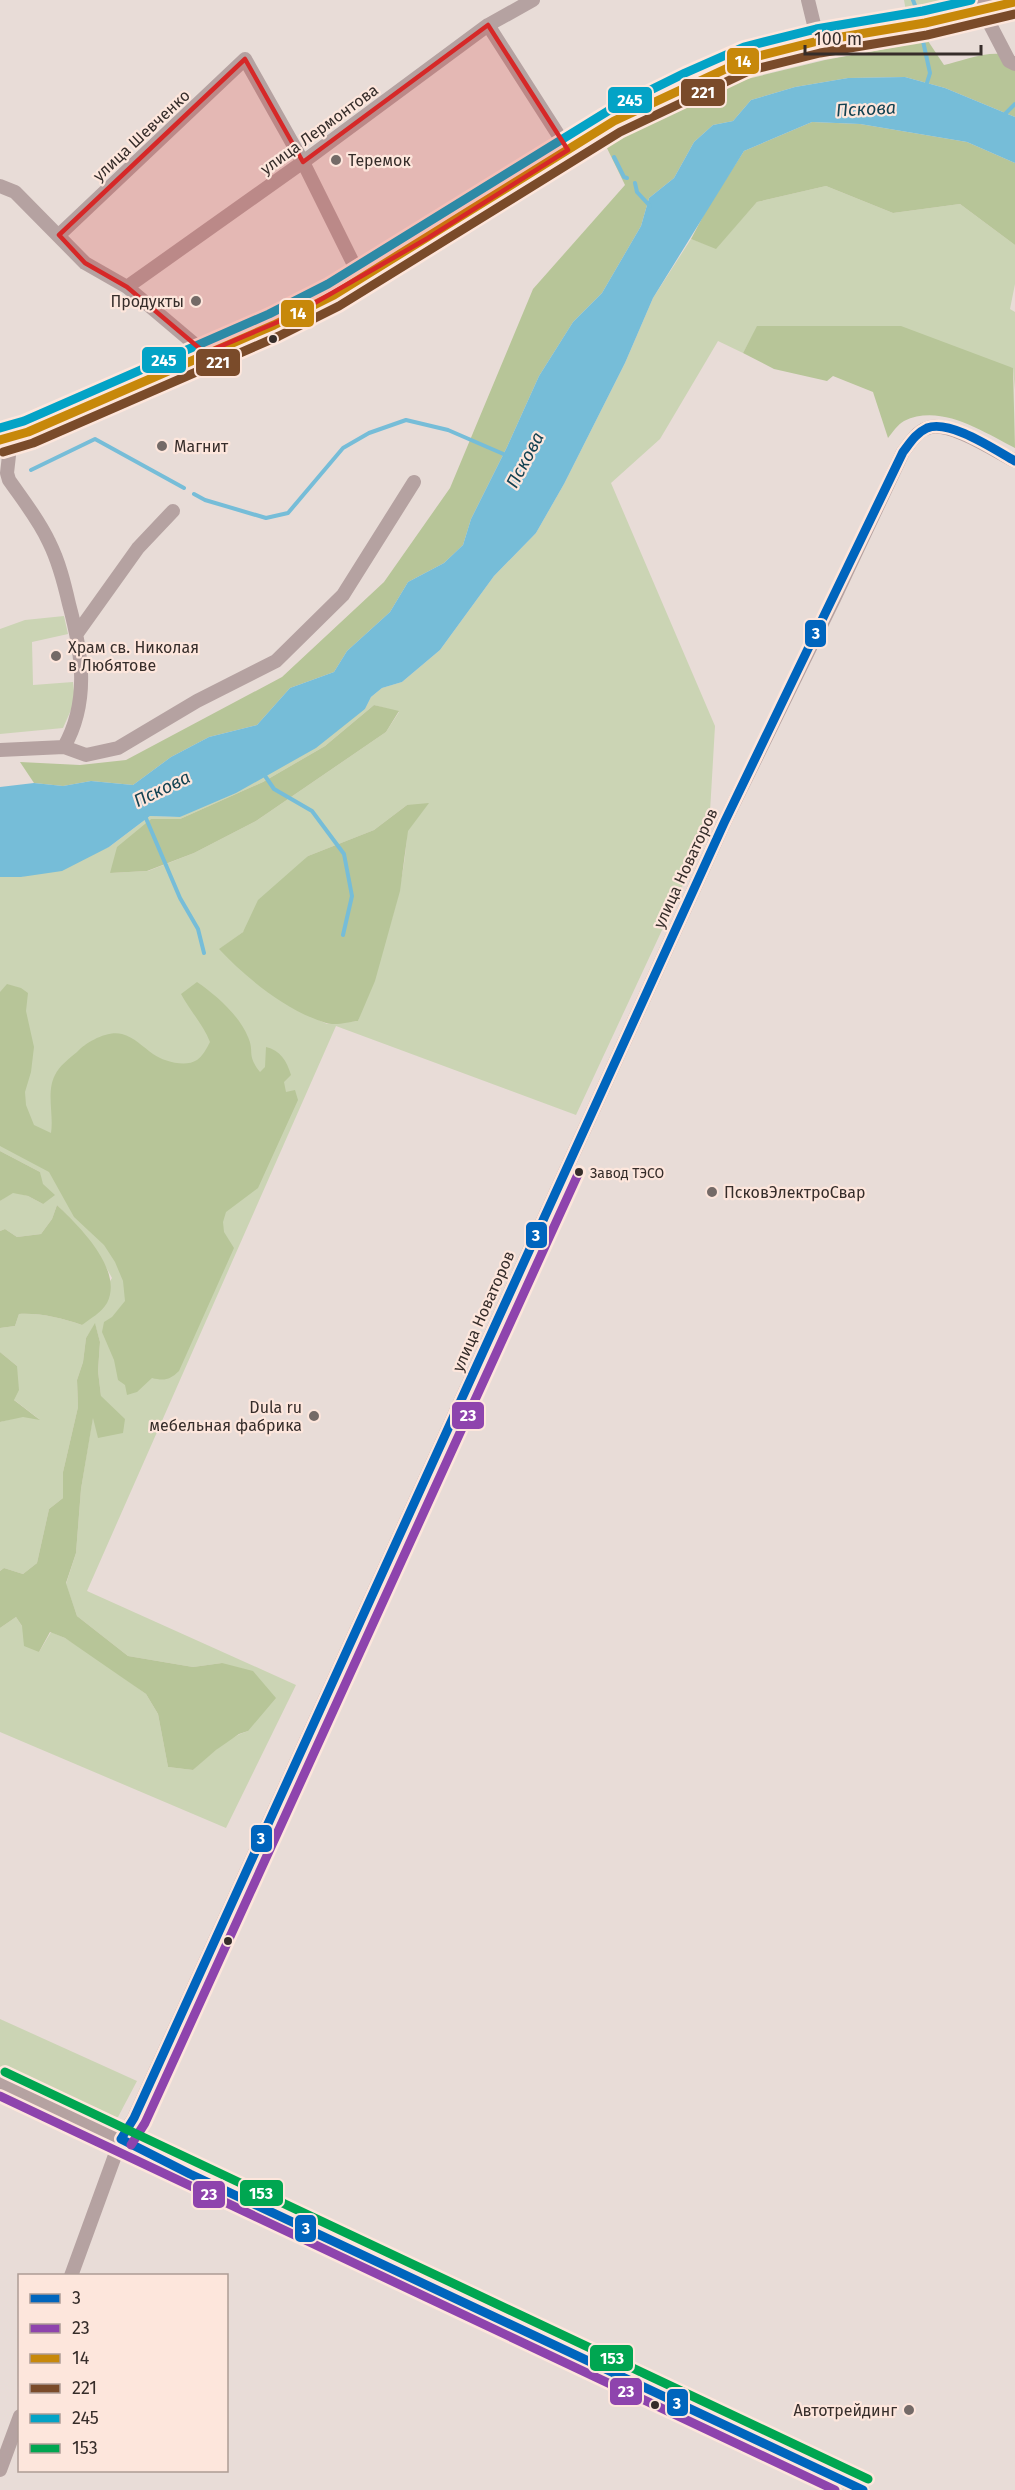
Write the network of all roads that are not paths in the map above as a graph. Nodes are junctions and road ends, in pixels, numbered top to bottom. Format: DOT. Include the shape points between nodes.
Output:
graph roads {
  1 [pos="533,0"];
  2 [pos="808,0"];
  3 [pos="1015,2"];
  4 [pos="983,11"];
  5 [pos="488,25"];
  6 [pos="818,41"];
  7 [pos="1015,64"];
  8 [pos="568,150"];
  9 [pos="303,162"];
  10 [pos="0,186"];
  11 [pos="59,235"];
  12 [pos="362,279"];
  13 [pos="127,286"];
  14 [pos="206,353"];
  15 [pos="5,439"];
  16 [pos="1015,461"];
  17 [pos="414,482"];
  18 [pos="173,511"];
  19 [pos="78,632"];
  20 [pos="64,747"];
  21 [pos="0,750"];
  22 [pos="0,2083"];
  23 [pos="121,2139"];
  24 [pos="72,2274"];
  25 [pos="18,2421"];
  26 [pos="0,2470"];
  27 [pos="863,2490"];
  1 -- 5 [label="street, улица Лермонтова"];
  2 -- 6 [label="street"];
  3 -- 4 [label="main road"];
  4 -- 6 [label="main road"];
  4 -- 7 [label="street" via="1009,61"];
  5 -- 8 [label="street"];
  5 -- 9 [label="street, улица Лермонтова"];
  6 -- 8 [label="main road" via="747,59 614,121"];
  8 -- 12 [label="main road"];
  9 -- 11 [label="street, улица Шевченко" via="245,59"];
  9 -- 12 [label="street"];
  9 -- 13 [label="street, улица Лермонтова"];
  10 -- 11 [label="street" via="15,192"];
  11 -- 13 [label="street" via="85,263"];
  12 -- 14 [label="main road" via="274,326"];
  13 -- 14 [label="street"];
  14 -- 15 [label="main road"];
  15 -- 19 [label="street" via="9,480 50,543"];
  16 -- 23 [label="street, улица Новаторов" via="955,430 932,427 915,435 903,452 724,823"];
  17 -- 20 [label="street" via="343,595 276,661 197,700 118,748 86,755"];
  18 -- 19 [label="street" via="138,548"];
  19 -- 20 [label="street" via="80,705"];
  20 -- 21 [label="street"];
  22 -- 23 [label="street"];
  23 -- 24 [label="street, улица Новаторов"];
  23 -- 27 [label="street"];
  25 -- 26 [label="street"];
}
